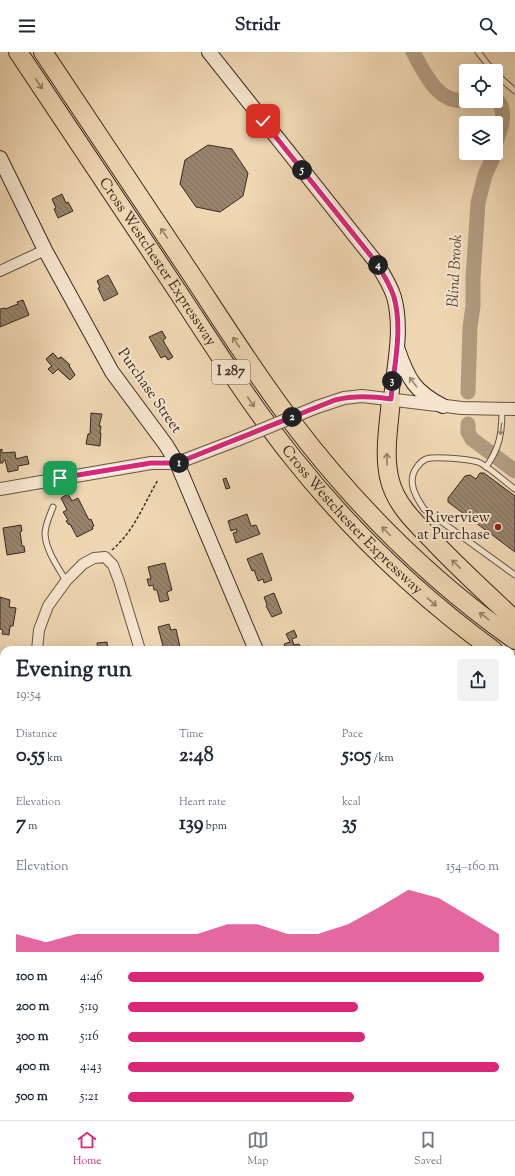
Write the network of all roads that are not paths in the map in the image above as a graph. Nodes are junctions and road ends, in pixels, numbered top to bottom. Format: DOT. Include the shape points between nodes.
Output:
graph roads {
  1 [pos="18,52"];
  2 [pos="43,52"];
  3 [pos="209,52"];
  4 [pos="478,52"];
  5 [pos="487,64"];
  6 [pos="503,80"];
  7 [pos="515,91"];
  8 [pos="0,158"];
  9 [pos="45,250"];
  10 [pos="0,271"];
  11 [pos="397,346"];
  12 [pos="391,399"];
  13 [pos="444,406"];
  14 [pos="502,409"];
  15 [pos="515,409"];
  16 [pos="177,463"];
  17 [pos="486,467"];
  18 [pos="0,489"];
  19 [pos="515,489"];
  20 [pos="53,507"];
  21 [pos="515,575"];
  22 [pos="66,581"];
  23 [pos="515,620"];
  24 [pos="515,640"];
  25 [pos="37,646"];
  26 [pos="139,646"];
  27 [pos="254,646"];
  28 [pos="488,646"];
  1 -- 28 [label="highway, Cross Westchester Expressway / I 287, one-way" via="240,386 293,459 384,559 440,609"];
  24 -- 2 [label="highway, Cross Westchester Expressway / I 287, one-way" via="465,602 410,554 358,501 310,446 279,405"];
  3 -- 11 [label="main road" via="375,261 393,296 398,321"];
  4 -- 5 [label="lane"];
  6 -- 7 [label="lane"];
  8 -- 9 [label="main road, Purchase Street"];
  9 -- 10 [label="street"];
  9 -- 16 [label="main road, Purchase Street" via="112,372"];
  11 -- 12 [label="main road"];
  13 -- 11 [label="main road, one-way" via="429,399 410,379"];
  12 -- 13 [label="street"];
  12 -- 16 [label="street, bridge" via="372,396 335,400"];
  23 -- 12 [label="highway, one-way" via="442,550 404,510 396,497 387,459"];
  13 -- 14 [label="street"];
  14 -- 15 [label="street"];
  14 -- 17 [label="lane, one-way" via="500,440"];
  16 -- 18 [label="street" via="151,463"];
  16 -- 27 [label="main road, Purchase Street"];
  17 -- 19 [label="lane"];
  17 -- 21 [label="lane" via="479,462 438,457 425,460 416,469 412,485 424,509"];
  20 -- 22 [label="lane" via="45,534 50,553"];
  22 -- 25 [label="street" via="48,606 39,630"];
  22 -- 26 [label="street" via="82,564 94,558 105,557 113,565"];
}
